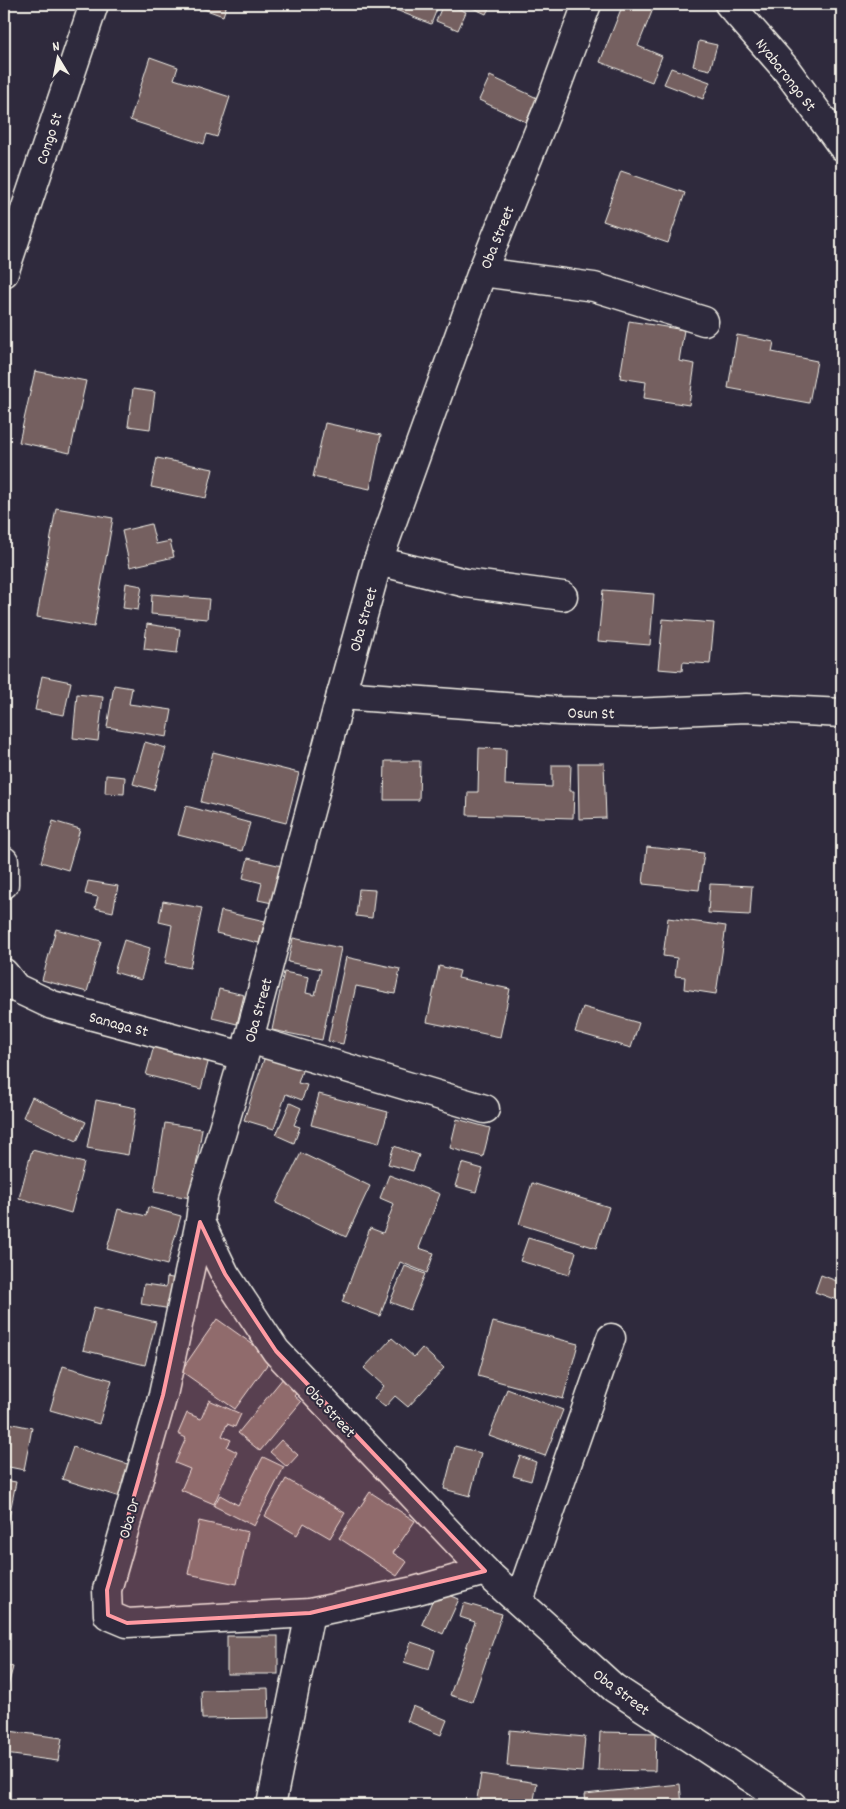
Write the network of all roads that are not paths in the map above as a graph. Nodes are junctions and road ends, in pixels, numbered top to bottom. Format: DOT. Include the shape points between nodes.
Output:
graph roads {
  1 [pos="94,4"];
  2 [pos="587,4"];
  3 [pos="729,4"];
  4 [pos="842,146"];
  5 [pos="482,272"];
  6 [pos="4,273"];
  7 [pos="704,321"];
  8 [pos="378,561"];
  9 [pos="563,596"];
  10 [pos="341,695"];
  11 [pos="842,712"];
  12 [pos="4,861"];
  13 [pos="4,884"];
  14 [pos="4,973"];
  15 [pos="246,1048"];
  16 [pos="485,1108"];
  17 [pos="200,1222"];
  18 [pos="610,1338"];
  19 [pos="485,1571"];
  20 [pos="519,1602"];
  21 [pos="310,1614"];
  22 [pos="271,1805"];
  23 [pos="792,1805"];
  1 -- 6 [label="street, Congo St"];
  2 -- 5 [label="street, Oba Street"];
  3 -- 4 [label="street, Nyabarongo St" via="784,68"];
  5 -- 7 [label="street" via="594,287"];
  5 -- 8 [label="street, Oba Street"];
  8 -- 9 [label="street" via="466,583"];
  8 -- 10 [label="street, Oba Street"];
  10 -- 11 [label="street, Osun St" via="560,711 632,713 746,708"];
  10 -- 15 [label="street, Oba Street"];
  12 -- 13 [label="street"];
  14 -- 15 [label="street, Sanaga St" via="16,988 52,1005"];
  15 -- 16 [label="street, Sanaga St"];
  15 -- 17 [label="street, Oba Street" via="203,1196"];
  17 -- 19 [label="street, Oba Street" via="225,1274 276,1351"];
  17 -- 21 [label="street, Oba Dr" via="163,1395 107,1590 108,1615 127,1623"];
  18 -- 20 [label="street"];
  19 -- 20 [label="street, Oba Street"];
  19 -- 21 [label="street, Oba Dr"];
  20 -- 23 [label="street, Oba Street" via="614,1688"];
  21 -- 22 [label="street"];
}
